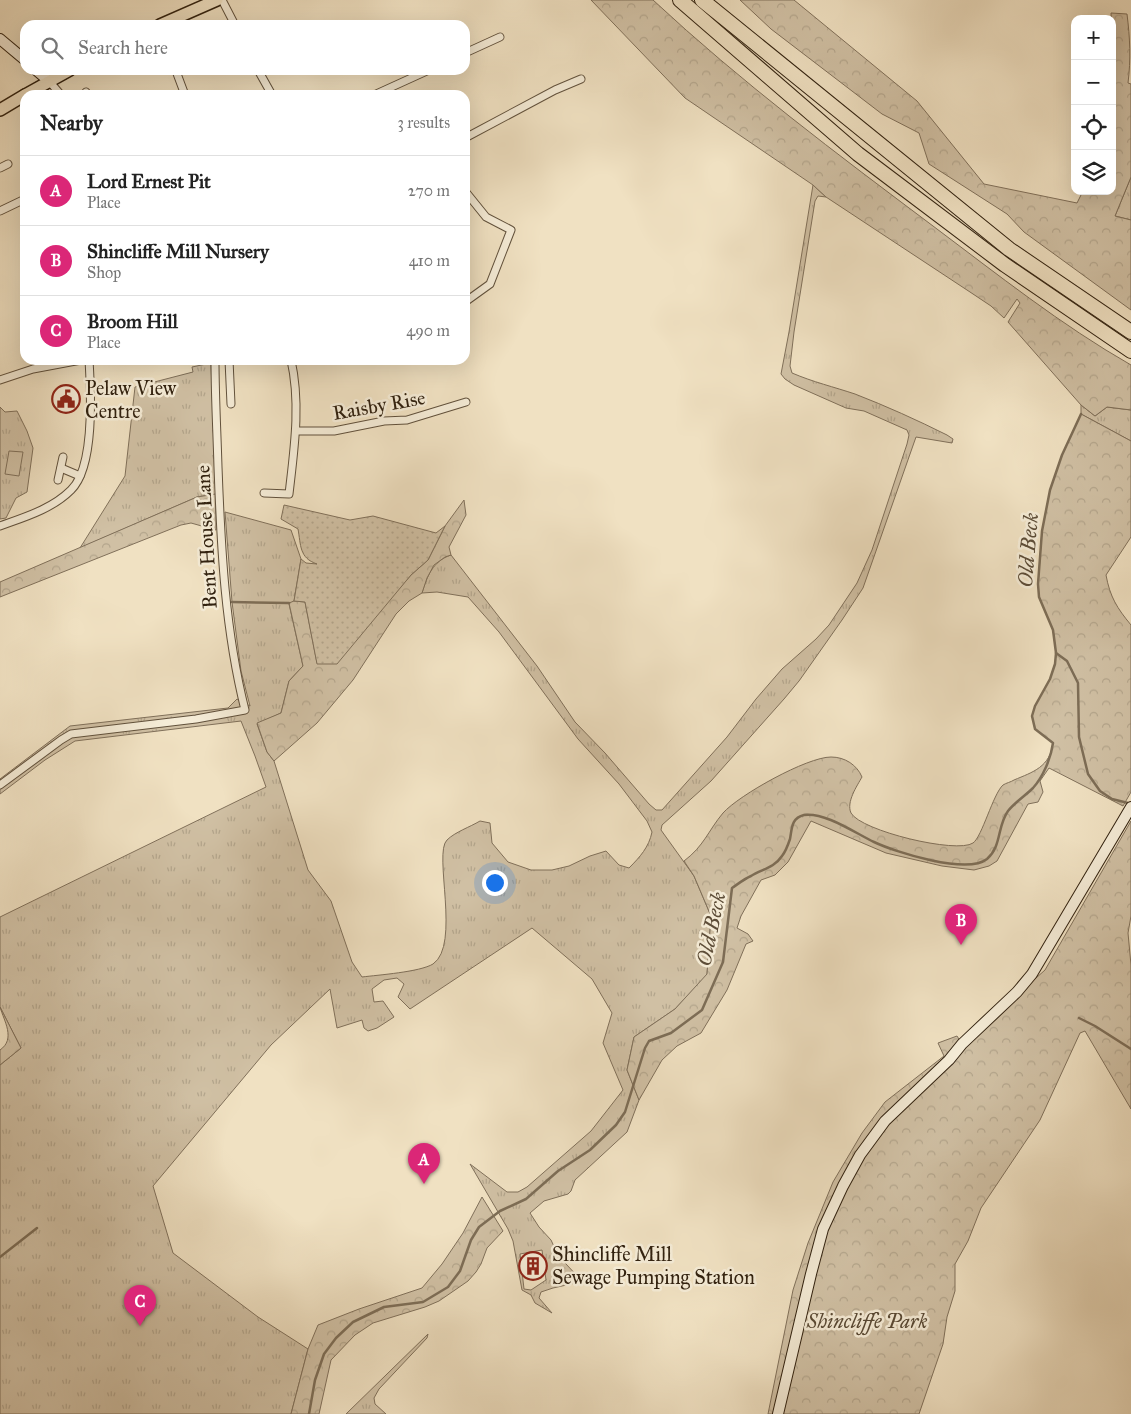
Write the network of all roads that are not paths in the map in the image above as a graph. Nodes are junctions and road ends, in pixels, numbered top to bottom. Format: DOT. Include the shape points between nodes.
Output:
graph roads {
  1 [pos="217,0"];
  2 [pos="222,0"];
  3 [pos="680,0"];
  4 [pos="702,0"];
  5 [pos="171,20"];
  6 [pos="232,20"];
  7 [pos="500,37"];
  8 [pos="0,39"];
  9 [pos="470,51"];
  10 [pos="20,56"];
  11 [pos="41,75"];
  12 [pos="61,75"];
  13 [pos="178,75"];
  14 [pos="261,75"];
  15 [pos="418,75"];
  16 [pos="581,78"];
  17 [pos="49,82"];
  18 [pos="36,90"];
  19 [pos="56,90"];
  20 [pos="183,90"];
  21 [pos="269,90"];
  22 [pos="385,90"];
  23 [pos="20,100"];
  24 [pos="0,110"];
  25 [pos="470,135"];
  26 [pos="8,164"];
  27 [pos="0,168"];
  28 [pos="470,197"];
  29 [pos="20,201"];
  30 [pos="0,211"];
  31 [pos="470,298"];
  32 [pos="1131,332"];
  33 [pos="1131,351"];
  34 [pos="55,365"];
  35 [pos="89,365"];
  36 [pos="215,365"];
  37 [pos="229,365"];
  38 [pos="292,365"];
  39 [pos="0,380"];
  40 [pos="466,402"];
  41 [pos="231,404"];
  42 [pos="296,431"];
  43 [pos="63,457"];
  44 [pos="61,468"];
  45 [pos="80,476"];
  46 [pos="58,480"];
  47 [pos="264,493"];
  48 [pos="0,526"];
  49 [pos="0,785"];
  50 [pos="1131,807"];
  51 [pos="778,1414"];
  1 -- 5 [label="main road"];
  2 -- 6 [label="street"];
  3 -- 33 [label="highway" via="858,154 1005,265"];
  4 -- 32 [label="highway" via="1009,250"];
  7 -- 9 [label="street"];
  8 -- 10 [label="main road"];
  11 -- 17 [label="main road"];
  12 -- 17 [label="main road"];
  13 -- 20 [label="street"];
  14 -- 21 [label="street"];
  15 -- 22 [label="street"];
  16 -- 25 [label="street"];
  17 -- 18 [label="main road"];
  17 -- 19 [label="street"];
  23 -- 24 [label="main road"];
  26 -- 27 [label="street"];
  28 -- 31 [label="street" via="486,216 511,230 490,284"];
  29 -- 30 [label="street"];
  34 -- 39 [label="street"];
  35 -- 45 [label="street" via="89,424 85,464"];
  36 -- 49 [label="street, Bent House Lane" via="227,610 245,710 71,734"];
  37 -- 41 [label="street"];
  38 -- 42 [label="street"];
  40 -- 42 [label="street, Raisby Rise" via="407,420 334,431"];
  42 -- 47 [label="street" via="289,494"];
  43 -- 44 [label="street"];
  44 -- 45 [label="street"];
  44 -- 46 [label="street"];
  45 -- 48 [label="street" via="71,490 51,506"];
  50 -- 51 [label="main road" via="1032,974 885,1122 860,1155 823,1230"];
}
